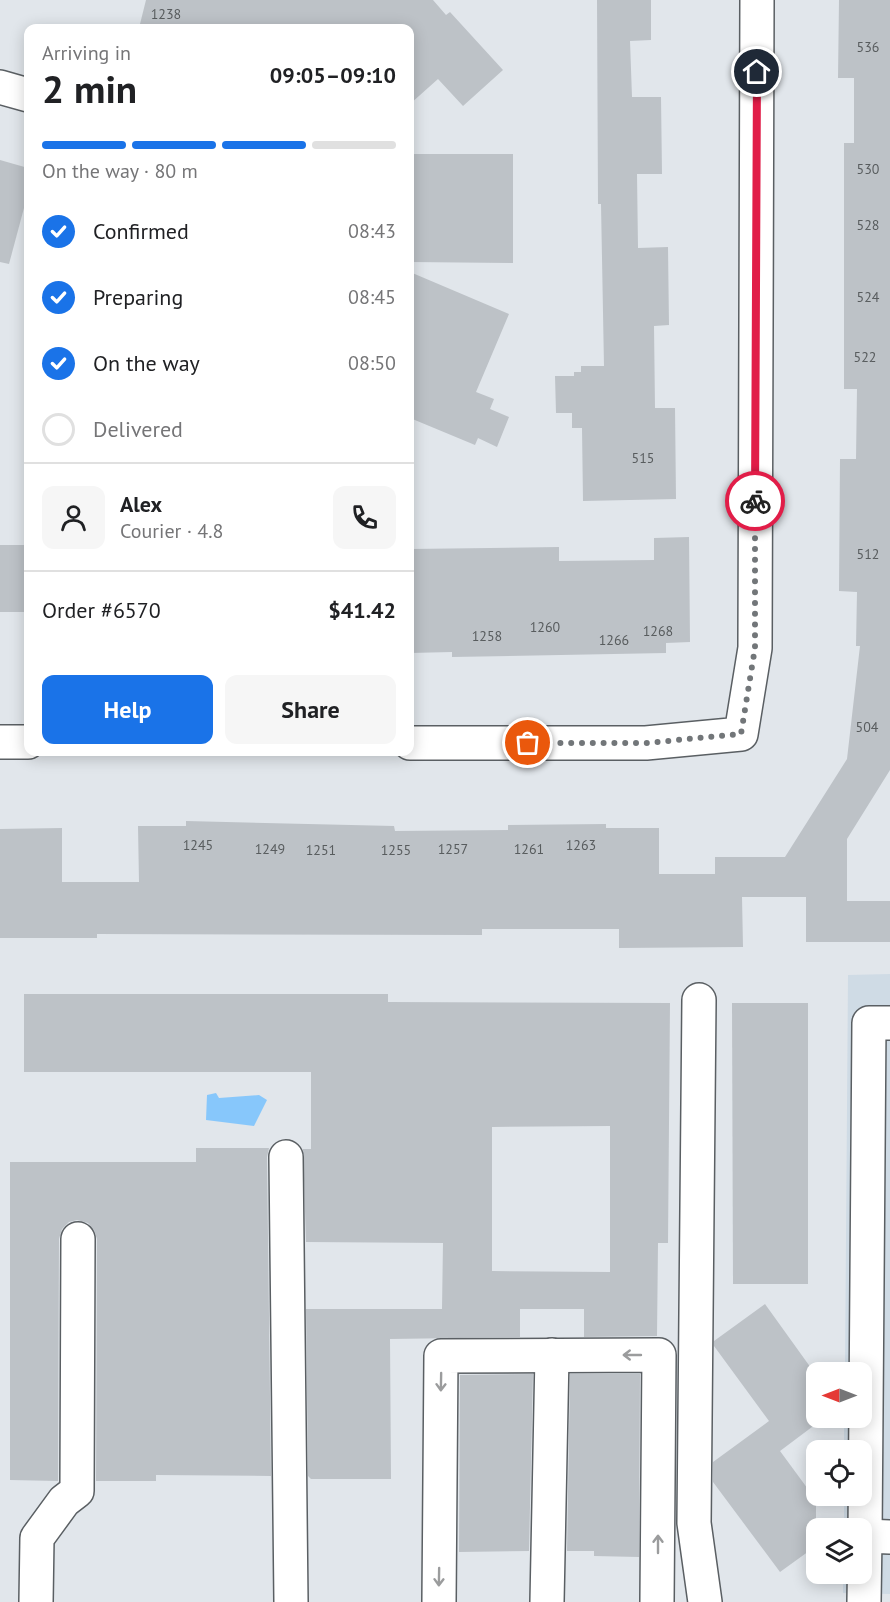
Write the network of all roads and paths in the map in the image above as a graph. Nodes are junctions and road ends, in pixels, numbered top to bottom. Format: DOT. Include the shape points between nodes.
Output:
graph roads {
  1 [pos="757,0"];
  2 [pos="0,87"];
  3 [pos="24,94"];
  4 [pos="0,742"];
  5 [pos="24,742"];
  6 [pos="414,743"];
  7 [pos="699,1000"];
  8 [pos="890,1023"];
  9 [pos="286,1157"];
  10 [pos="78,1239"];
  11 [pos="552,1355"];
  12 [pos="877,1536"];
  13 [pos="36,1602"];
  14 [pos="291,1602"];
  15 [pos="439,1602"];
  16 [pos="548,1602"];
  17 [pos="657,1602"];
  18 [pos="705,1602"];
  19 [pos="864,1602"];
  1 -- 6 [label="street" via="755,648 741,734 646,743"];
  2 -- 3 [label="street"];
  4 -- 5 [label="street"];
  7 -- 18 [label="street" via="694,1523"];
  8 -- 12 [label="street" via="869,1023"];
  9 -- 14 [label="street"];
  10 -- 13 [label="street" via="77,1491 37,1538"];
  11 -- 15 [label="street, one-way" via="441,1356"];
  11 -- 16 [label="street"];
  17 -- 11 [label="street, one-way" via="659,1354"];
  12 -- 19 [label="street"];
}
